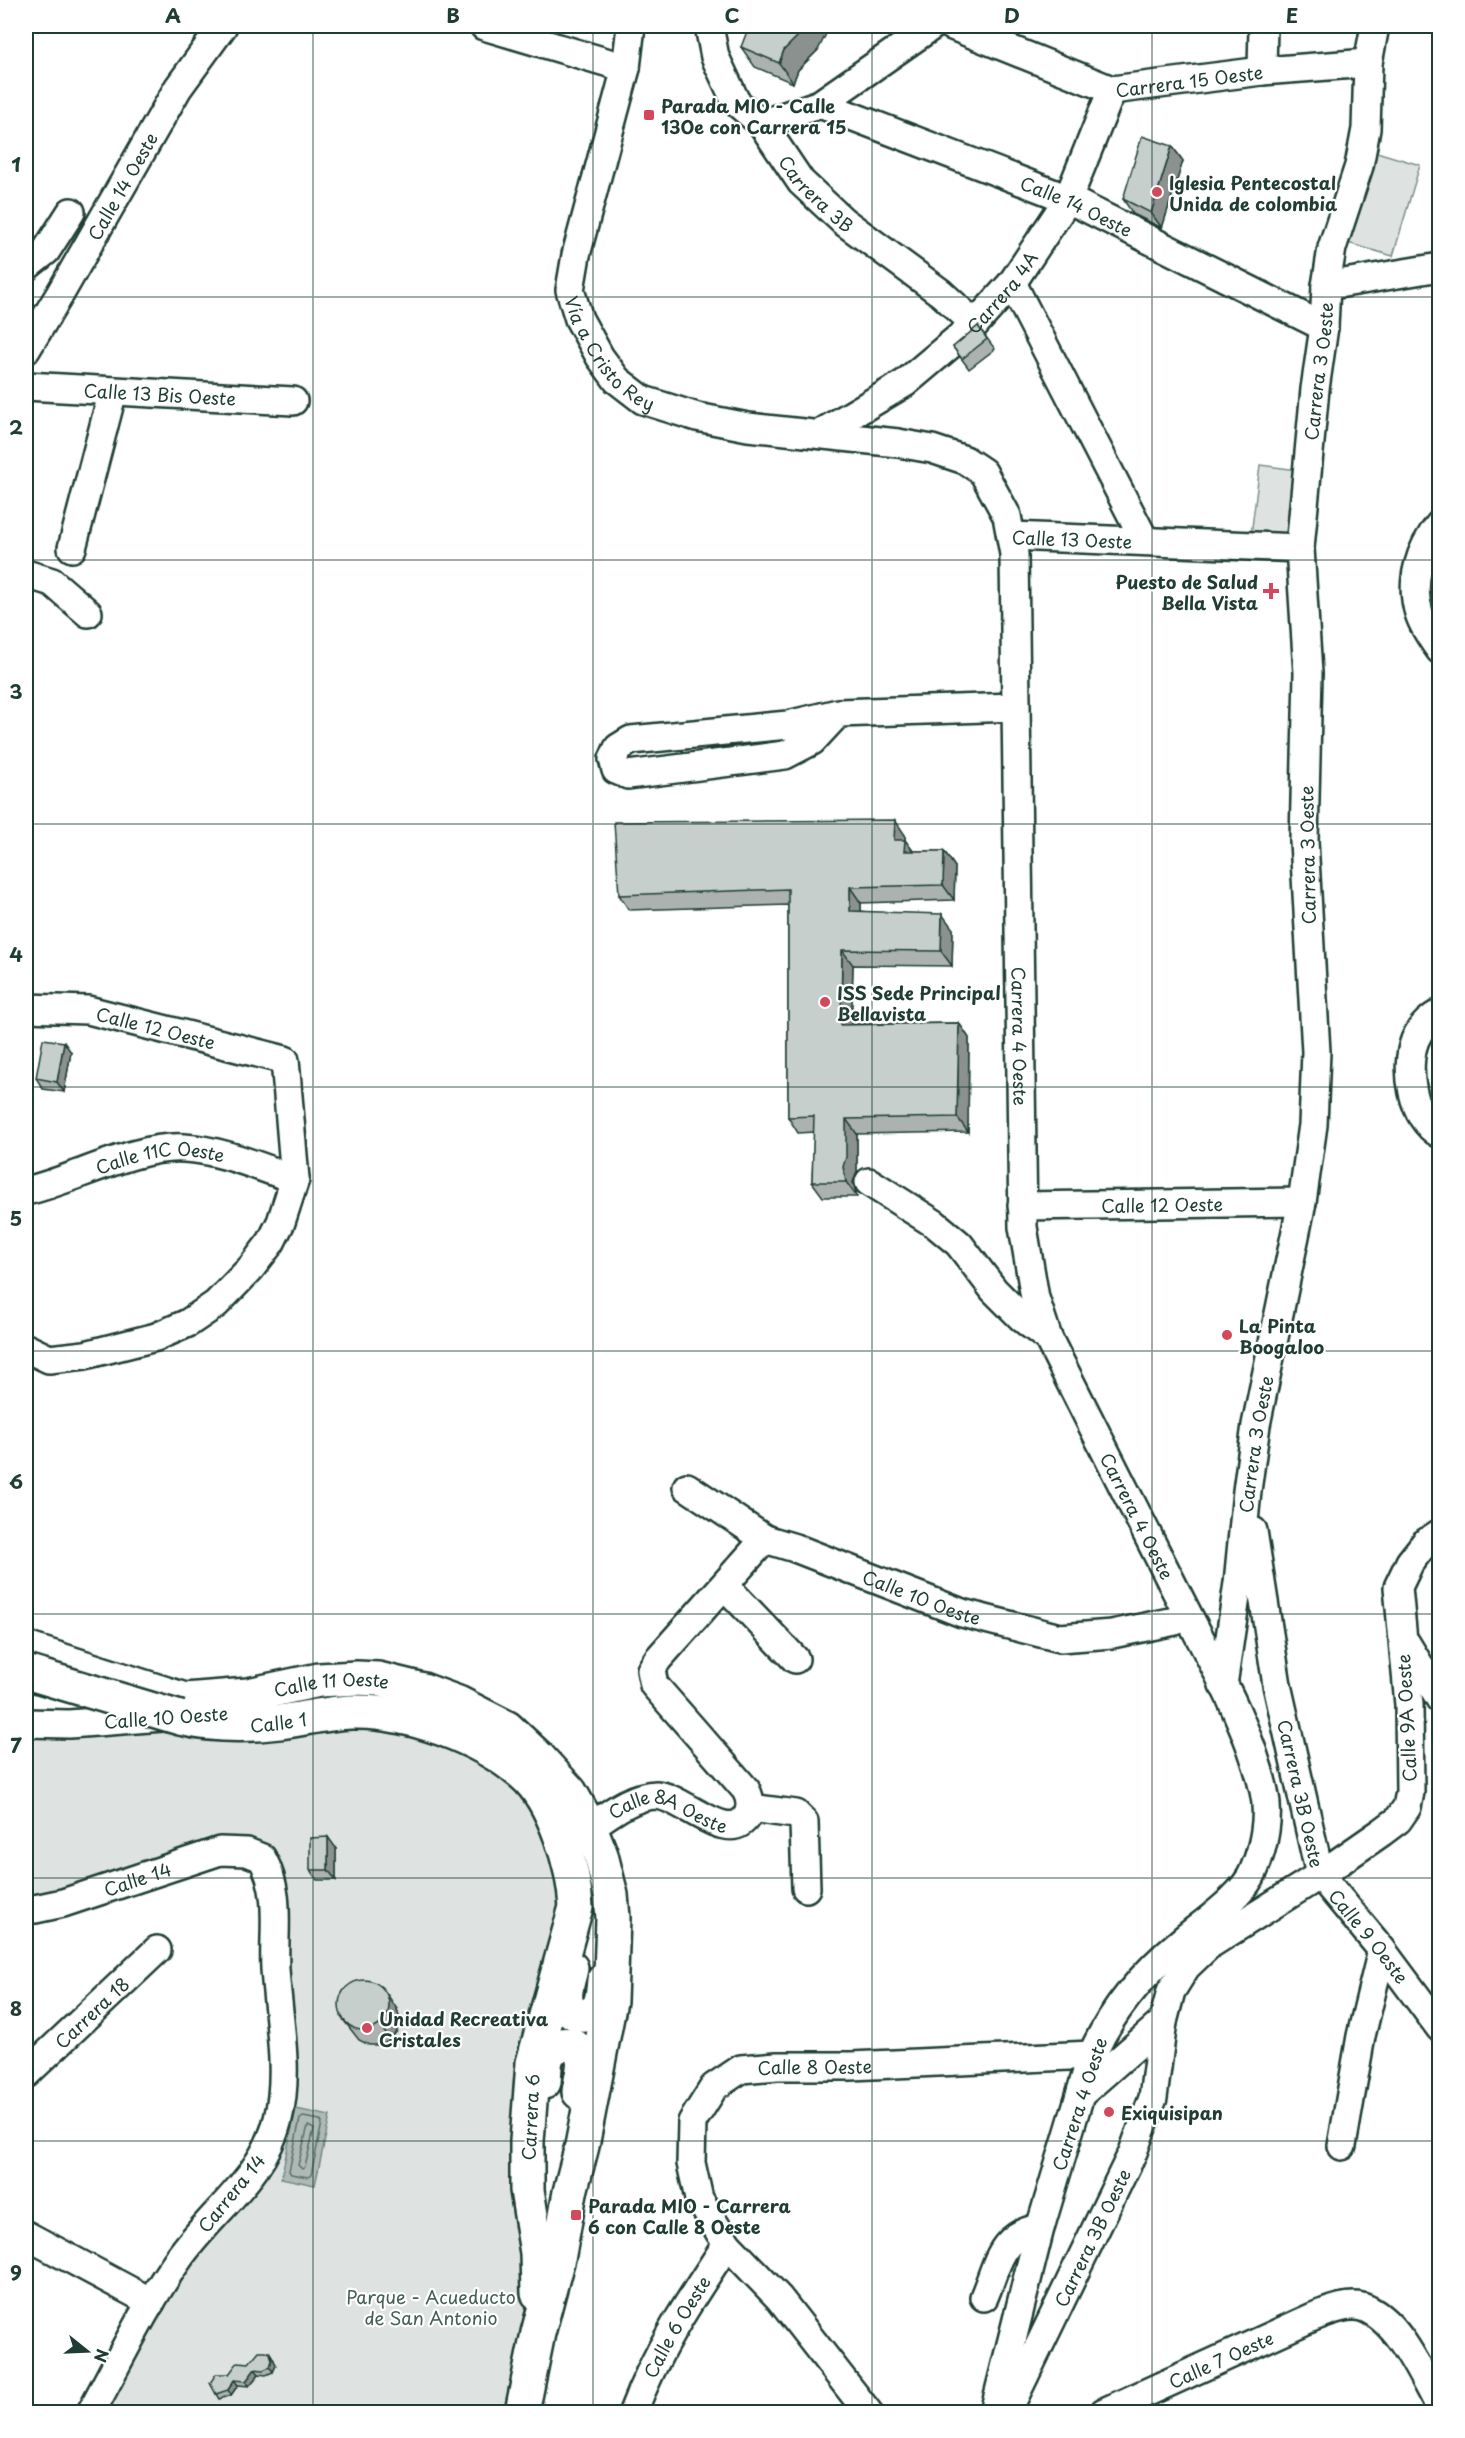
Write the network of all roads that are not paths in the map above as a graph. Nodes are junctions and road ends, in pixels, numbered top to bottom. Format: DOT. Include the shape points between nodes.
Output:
graph roads {
  1 [pos="223,26"];
  2 [pos="484,26"];
  3 [pos="631,26"];
  4 [pos="709,26"];
  5 [pos="932,26"];
  6 [pos="952,26"];
  7 [pos="1263,26"];
  8 [pos="1375,26"];
  9 [pos="1368,63"];
  10 [pos="626,68"];
  11 [pos="1262,71"];
  12 [pos="1112,90"];
  13 [pos="820,104"];
  14 [pos="762,124"];
  15 [pos="1068,199"];
  16 [pos="71,212"];
  17 [pos="26,267"];
  18 [pos="1440,267"];
  19 [pos="1012,283"];
  20 [pos="1326,286"];
  21 [pos="975,324"];
  22 [pos="1324,327"];
  23 [pos="26,350"];
  24 [pos="26,386"];
  25 [pos="113,391"];
  26 [pos="293,401"];
  27 [pos="820,433"];
  28 [pos="1440,524"];
  29 [pos="1012,536"];
  30 [pos="1145,541"];
  31 [pos="72,548"];
  32 [pos="1300,548"];
  33 [pos="26,574"];
  34 [pos="88,613"];
  35 [pos="1440,650"];
  36 [pos="1015,707"];
  37 [pos="838,713"];
  38 [pos="26,1008"];
  39 [pos="1440,1013"];
  40 [pos="1440,1134"];
  41 [pos="295,1179"];
  42 [pos="869,1182"];
  43 [pos="26,1191"];
  44 [pos="1302,1202"];
  45 [pos="1022,1206"];
  46 [pos="1048,1338"];
  47 [pos="26,1348"];
  48 [pos="687,1487"];
  49 [pos="1247,1491"];
  50 [pos="1440,1533"];
  51 [pos="765,1539"];
  52 [pos="725,1586"];
  53 [pos="1175,1621"];
  54 [pos="1402,1637"];
  55 [pos="26,1649"];
  56 [pos="795,1659"];
  57 [pos="26,1672"];
  58 [pos="1223,1685"];
  59 [pos="1440,1699"];
  60 [pos="185,1700"];
  61 [pos="26,1723"];
  62 [pos="69,1724"];
  63 [pos="524,1774"];
  64 [pos="750,1808"];
  65 [pos="590,1827"];
  66 [pos="247,1852"];
  67 [pos="1320,1875"];
  68 [pos="806,1888"];
  69 [pos="575,1896"];
  70 [pos="26,1908"];
  71 [pos="613,1918"];
  72 [pos="157,1950"];
  73 [pos="1382,1950"];
  74 [pos="1163,2022"];
  75 [pos="1440,2028"];
  76 [pos="1092,2055"];
  77 [pos="26,2074"];
  78 [pos="1083,2092"];
  79 [pos="1342,2146"];
  80 [pos="527,2190"];
  81 [pos="570,2192"];
  82 [pos="1040,2228"];
  83 [pos="26,2235"];
  84 [pos="727,2244"];
  85 [pos="984,2297"];
  86 [pos="151,2302"];
  87 [pos="538,2333"];
  88 [pos="1440,2408"];
  89 [pos="91,2412"];
  90 [pos="522,2412"];
  91 [pos="633,2412"];
  92 [pos="868,2412"];
  93 [pos="994,2412"];
  94 [pos="1007,2412"];
  95 [pos="1104,2412"];
  1 -- 23 [label="street, Calle 14 Oeste" via="178,88"];
  2 -- 10 [label="street"];
  3 -- 10 [label="street, Vía a Cristo Rey"];
  4 -- 14 [label="street, Carrera 3B" via="715,57 736,102"];
  5 -- 13 [label="street"];
  6 -- 12 [label="street, Carrera 15 Oeste"];
  7 -- 11 [label="street"];
  8 -- 9 [label="street, Carrera 3 Oeste"];
  9 -- 11 [label="street, Carrera 15 Oeste"];
  9 -- 20 [label="street, Carrera 3 Oeste" via="1366,129 1359,166 1332,248"];
  10 -- 27 [label="street, Vía a Cristo Rey" via="576,255 570,290 579,319 617,380 643,400 697,417 748,427"];
  11 -- 12 [label="street, Carrera 15 Oeste"];
  12 -- 15 [label="street, Carrera 4A"];
  13 -- 14 [label="street"];
  13 -- 15 [label="street, Calle 14 Oeste"];
  14 -- 21 [label="street, Carrera 3B" via="801,182 843,221 941,293"];
  15 -- 19 [label="street, Carrera 4A"];
  15 -- 22 [label="street, Calle 14 Oeste"];
  16 -- 17 [label="street" via="46,250"];
  18 -- 20 [label="street"];
  19 -- 21 [label="street, Carrera 4A"];
  19 -- 30 [label="street"];
  20 -- 22 [label="street, Carrera 3 Oeste"];
  21 -- 27 [label="street, Carrera 4A" via="905,383"];
  22 -- 32 [label="street, Carrera 3 Oeste"];
  24 -- 25 [label="street, Calle 13 Bis Oeste"];
  25 -- 26 [label="street, Calle 13 Bis Oeste"];
  25 -- 31 [label="street"];
  27 -- 29 [label="street, Calle 13 Oeste" via="932,449 965,460 983,472 1007,516"];
  28 -- 35 [label="street" via="1421,551 1416,586 1419,613"];
  29 -- 30 [label="street, Calle 13 Oeste"];
  29 -- 36 [label="street, Carrera 4 Oeste"];
  30 -- 32 [label="street, Calle 13 Oeste"];
  32 -- 44 [label="street, Carrera 3 Oeste" via="1308,673 1304,851 1316,1052 1313,1125"];
  33 -- 34 [label="street" via="52,582"];
  36 -- 37 [label="street"];
  36 -- 45 [label="street, Carrera 4 Oeste"];
  37 -- 37 [label="street" via="812,741 785,755 628,775 616,770 613,759 618,748 631,740 788,725"];
  38 -- 41 [label="street, Calle 12 Oeste" via="87,1010 285,1060"];
  39 -- 40 [label="street" via="1428,1019 1415,1040 1410,1063 1420,1113"];
  41 -- 43 [label="street, Calle 11C Oeste" via="215,1152 160,1148"];
  41 -- 47 [label="street" via="282,1222 271,1242 216,1304 188,1323 156,1337 85,1355 49,1359"];
  42 -- 46 [label="street" via="935,1224 958,1244 994,1290"];
  44 -- 45 [label="street, Calle 12 Oeste"];
  44 -- 49 [label="street, Carrera 3 Oeste" via="1268,1363"];
  45 -- 46 [label="street, Carrera 4 Oeste" via="1035,1298"];
  46 -- 58 [label="street, Carrera 4 Oeste"];
  48 -- 51 [label="street, Calle 10 Oeste"];
  49 -- 58 [label="street, Carrera 3 Oeste"];
  49 -- 67 [label="street, Carrera 3B Oeste" via="1277,1685"];
  50 -- 54 [label="street, Calle 9A Oeste" via="1425,1543 1410,1562 1398,1587"];
  51 -- 52 [label="street"];
  51 -- 53 [label="street, Calle 10 Oeste" via="962,1613 1060,1638 1112,1634"];
  52 -- 56 [label="street"];
  52 -- 64 [label="street, Calle 8A Oeste" via="651,1670 654,1685 746,1790"];
  54 -- 59 [label="street"];
  54 -- 67 [label="street, Calle 9A Oeste" via="1409,1705 1407,1807 1398,1820"];
  55 -- 60 [label="main road, Calle 11 Oeste"];
  57 -- 63 [label="main road, Calle 1, bridge" via="216,1725 353,1712 414,1720 491,1752"];
  58 -- 76 [label="street, Carrera 4 Oeste" via="1253,1752 1265,1793 1266,1827 1253,1872 1225,1907 1134,1987 1107,2023"];
  60 -- 62 [label="street, Calle 10 Oeste"];
  60 -- 65 [label="main road, Calle 11 Oeste" via="248,1695 319,1680 357,1678 423,1690 507,1728 557,1776"];
  61 -- 62 [label="street, Calle 10 Oeste"];
  62 -- 63 [label="street, Calle 10 Oeste" via="236,1712 302,1696 376,1694 453,1719 497,1743"];
  63 -- 69 [label="main road, Carrera 6" via="538,1791 562,1839"];
  64 -- 65 [label="street, Calle 8A Oeste" via="741,1823 729,1827 718,1825 668,1797 648,1796"];
  64 -- 68 [label="street" via="796,1814 804,1822"];
  65 -- 69 [label="main road"];
  65 -- 71 [label="main road, Carrera 6" via="601,1855"];
  66 -- 70 [label="street, Calle 14" via="220,1851 63,1903"];
  66 -- 86 [label="street, Carrera 14" via="262,1858 271,1873 275,1896 275,1966 283,2081 278,2119 262,2160 178,2258"];
  67 -- 73 [label="street, Calle 9 Oeste"];
  67 -- 74 [label="street, Carrera 3B Oeste" via="1209,1945 1186,1967 1171,1991"];
  69 -- 71 [label="main road" via="578,1940 566,1993 566,2004 574,2013 585,2016 596,2011 601,2001"];
  69 -- 80 [label="main road, Carrera 6" via="569,1940 533,2063"];
  71 -- 81 [label="main road, Carrera 6" via="610,2001"];
  72 -- 77 [label="street, Carrera 18"];
  73 -- 75 [label="street, Calle 9 Oeste"];
  73 -- 79 [label="street" via="1361,2036"];
  74 -- 78 [label="street"];
  74 -- 94 [label="street, Carrera 3B Oeste" via="1153,2098 1133,2152"];
  76 -- 78 [label="street, Carrera 4 Oeste"];
  76 -- 84 [label="street, Calle 8 Oeste" via="741,2069 714,2087 692,2122 690,2163 699,2199"];
  78 -- 82 [label="street, Carrera 4 Oeste"];
  80 -- 81 [label="main road" via="548,2054 556,2046 567,2044 578,2049 583,2059 571,2146"];
  80 -- 87 [label="main road, Carrera 6" via="537,2253"];
  81 -- 87 [label="main road, Carrera 6"];
  82 -- 85 [label="street" via="1013,2238"];
  82 -- 93 [label="street, Carrera 4 Oeste"];
  83 -- 86 [label="street"];
  84 -- 91 [label="street, Calle 6 Oeste" via="652,2365"];
  84 -- 92 [label="street" via="779,2298"];
  86 -- 89 [label="street, Carrera 14"];
  87 -- 90 [label="main road, Carrera 6"];
  88 -- 95 [label="street, Calle 7 Oeste" via="1404,2344 1382,2317 1360,2307 1336,2308"];
}
